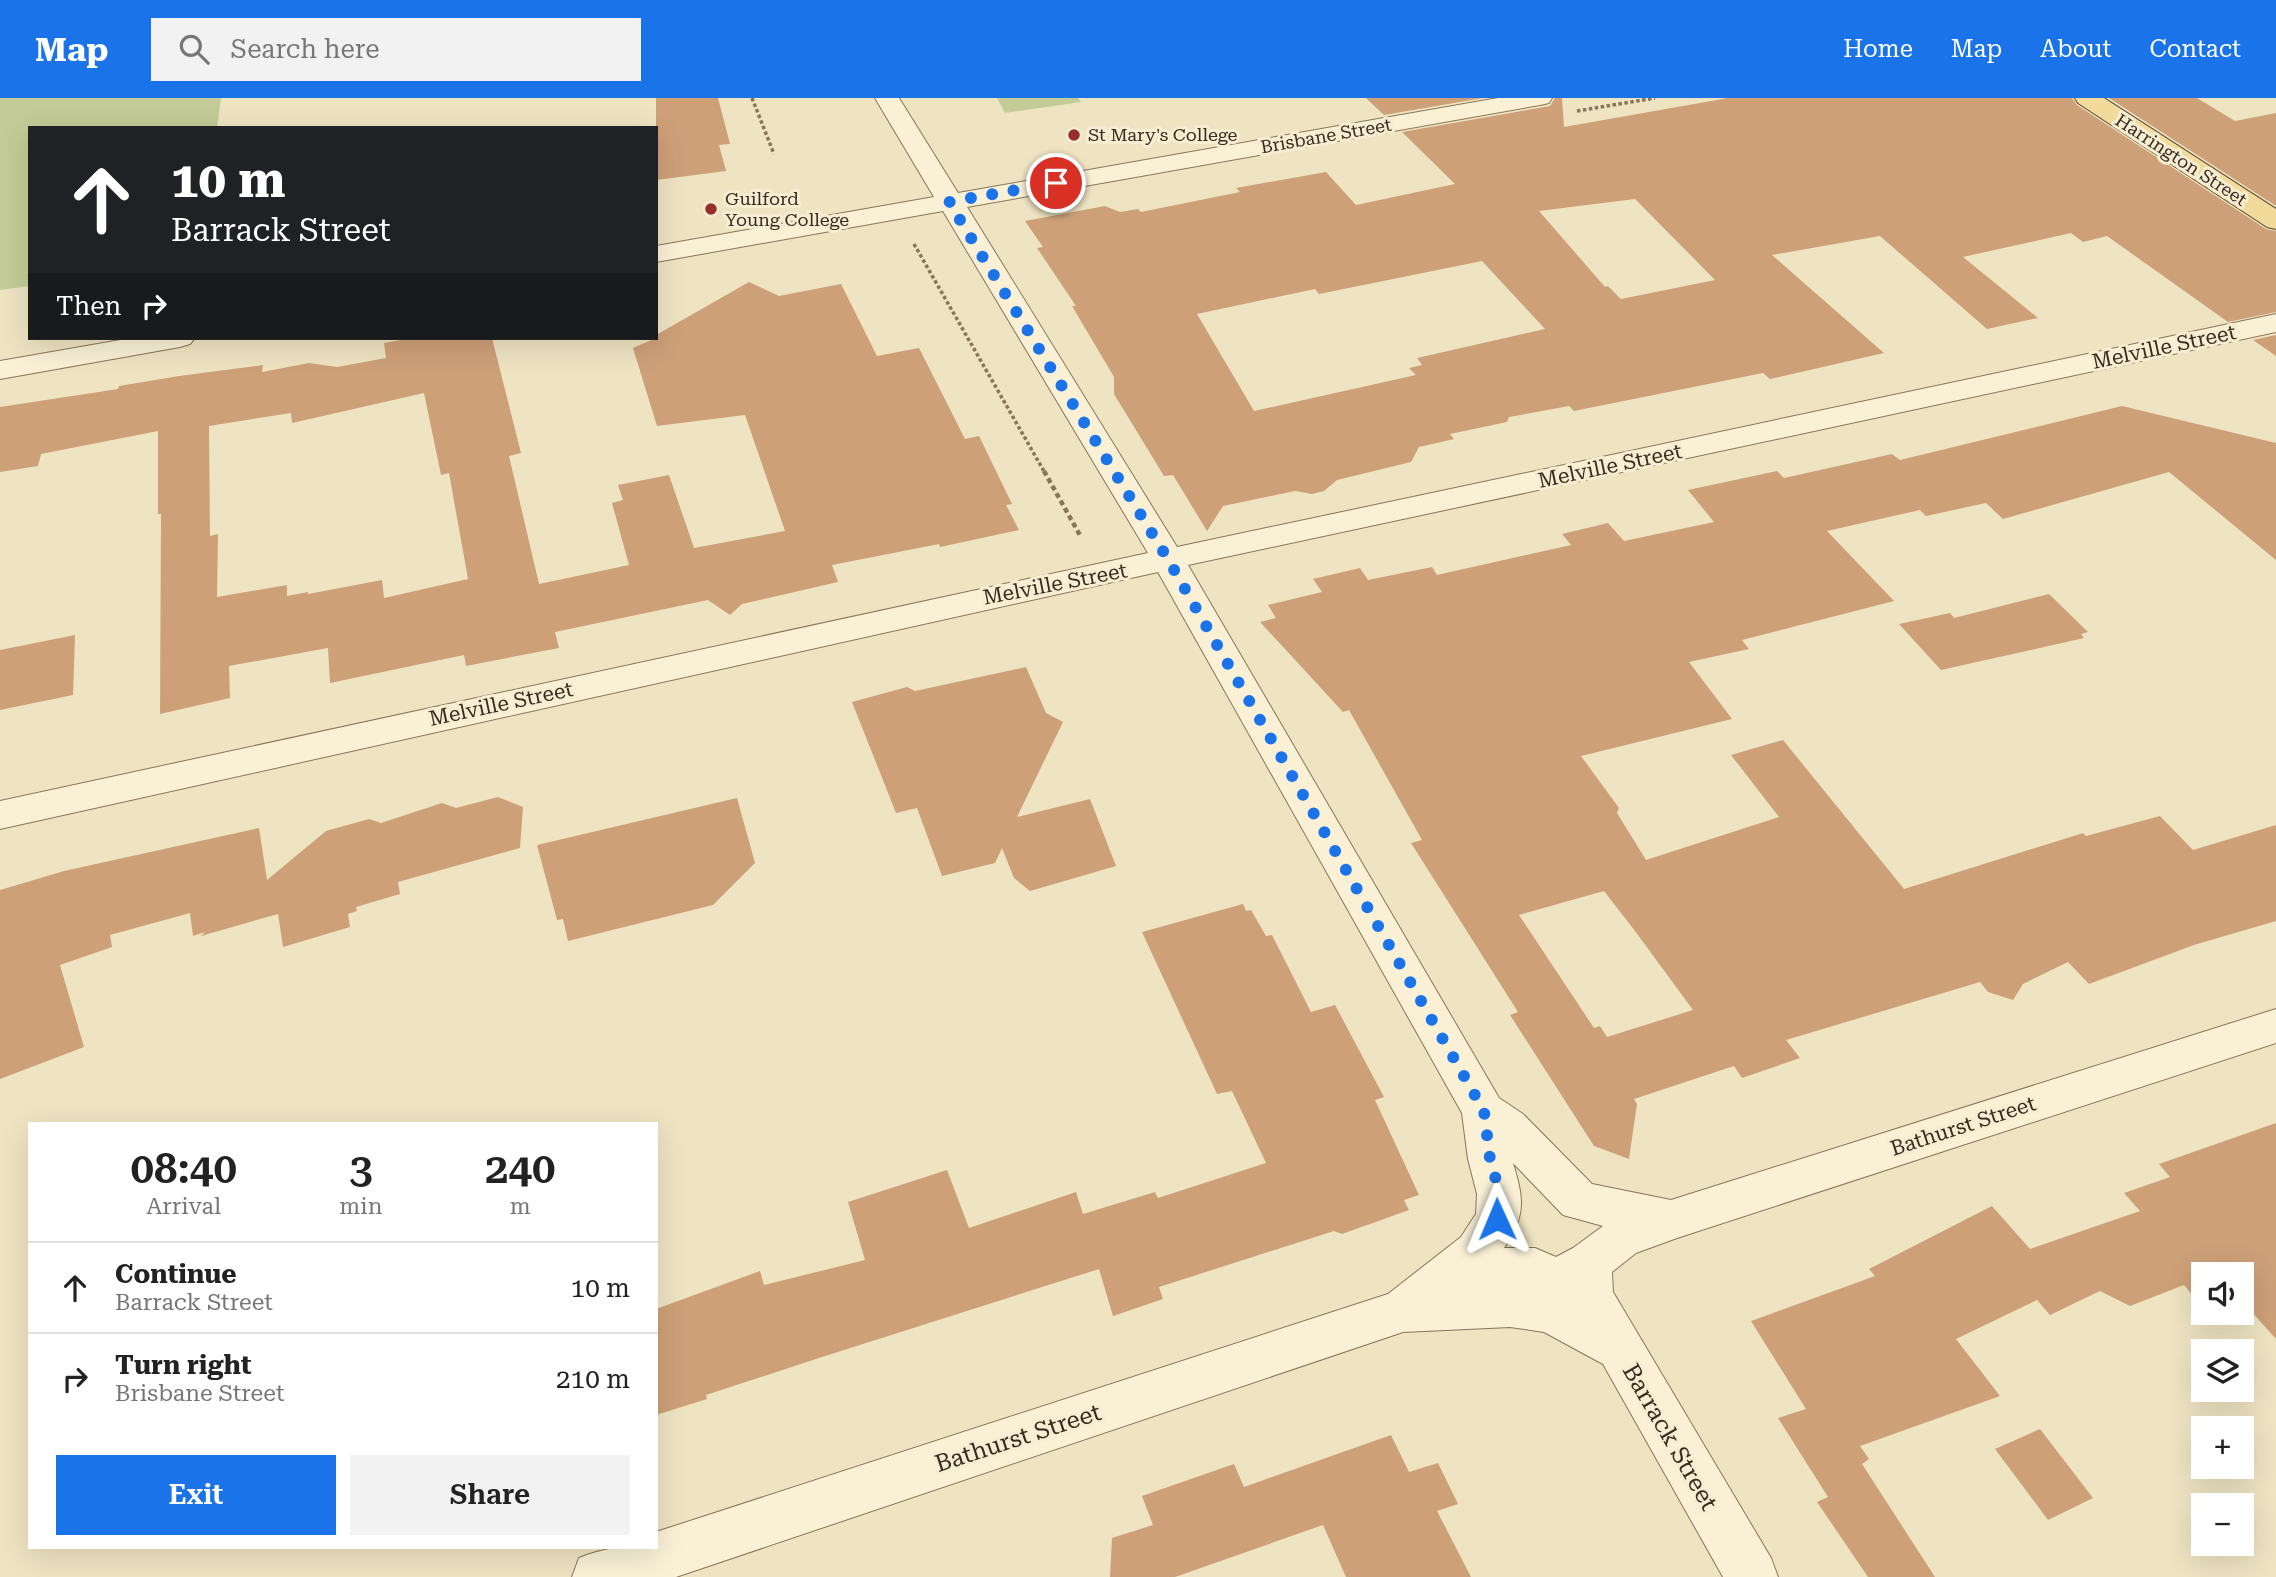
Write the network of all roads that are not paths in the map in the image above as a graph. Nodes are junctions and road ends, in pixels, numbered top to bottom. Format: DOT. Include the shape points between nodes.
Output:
graph roads {
  1 [pos="887,98"];
  2 [pos="1540,98"];
  3 [pos="2087,98"];
  4 [pos="949,202"];
  5 [pos="2276,221"];
  6 [pos="658,254"];
  7 [pos="2276,323"];
  8 [pos="169,340"];
  9 [pos="0,370"];
  10 [pos="1169,561"];
  11 [pos="0,815"];
  12 [pos="2276,1026"];
  13 [pos="1484,1111"];
  14 [pos="1661,1224"];
  15 [pos="1567,1277"];
  16 [pos="1430,1299"];
  17 [pos="1618,1348"];
  18 [pos="598,1577"];
  19 [pos="1752,1577"];
  1 -- 4 [label="street"];
  2 -- 4 [label="street, Brisbane Street"];
  3 -- 5 [label="main road, Harrington Street"];
  4 -- 6 [label="street, Brisbane Street"];
  4 -- 10 [label="street"];
  7 -- 10 [label="street, Melville Street"];
  8 -- 9 [label="street"];
  10 -- 11 [label="street, Melville Street"];
  10 -- 13 [label="street"];
  12 -- 14 [label="street, Bathurst Street"];
  13 -- 14 [label="street" via="1507,1127 1579,1201"];
  13 -- 16 [label="street" via="1500,1194 1497,1219 1477,1251"];
  14 -- 15 [label="street, Bathurst Street" via="1620,1239"];
  15 -- 16 [label="street, Bathurst Street" via="1529,1293"];
  15 -- 17 [label="street, Barrack Street"];
  16 -- 17 [label="street, Bathurst Street" via="1551,1312"];
  16 -- 18 [label="street, Bathurst Street"];
  17 -- 19 [label="street, Barrack Street"];
}
